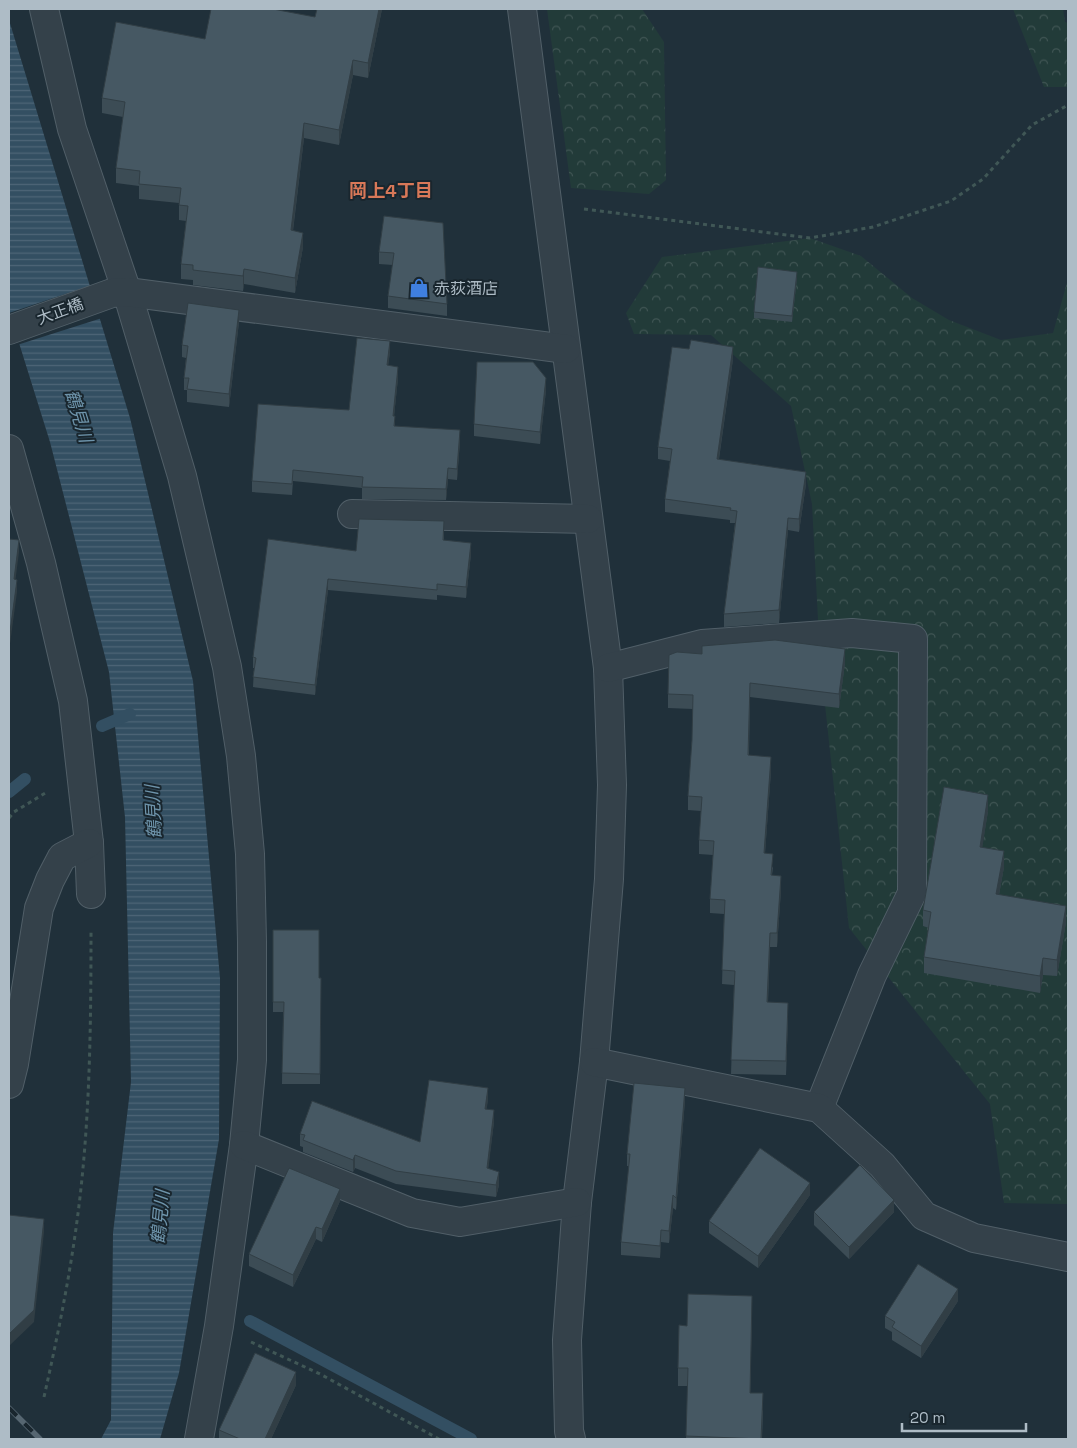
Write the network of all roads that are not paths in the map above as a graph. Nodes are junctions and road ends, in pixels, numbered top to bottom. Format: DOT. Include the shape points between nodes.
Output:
graph roads {
  1 [pos="44,9"];
  2 [pos="522,9"];
  3 [pos="119,292"];
  4 [pos="9,330"];
  5 [pos="566,349"];
  6 [pos="9,449"];
  7 [pos="352,514"];
  8 [pos="588,519"];
  9 [pos="608,668"];
  10 [pos="89,843"];
  11 [pos="92,894"];
  12 [pos="594,1062"];
  13 [pos="9,1084"];
  14 [pos="819,1108"];
  15 [pos="244,1145"];
  16 [pos="577,1202"];
  17 [pos="1068,1256"];
  18 [pos="199,1439"];
  19 [pos="571,1439"];
  1 -- 3 [label="street" via="72,129"];
  2 -- 5 [label="street"];
  3 -- 4 [label="street, 大正橋"];
  3 -- 5 [label="street"];
  3 -- 15 [label="street" via="182,476 227,667 241,756 250,854 252,942 252,1060"];
  5 -- 8 [label="street"];
  6 -- 10 [label="street" via="41,563 73,701"];
  7 -- 8 [label="street"];
  8 -- 9 [label="street"];
  9 -- 12 [label="street" via="612,785 609,879"];
  9 -- 14 [label="street" via="702,644 852,633 913,640 912,893 872,974"];
  10 -- 11 [label="street"];
  10 -- 13 [label="street" via="62,857 39,908"];
  12 -- 14 [label="street"];
  12 -- 16 [label="street"];
  14 -- 17 [label="street" via="882,1165 924,1216 974,1238"];
  15 -- 16 [label="street" via="412,1213 460,1222"];
  15 -- 18 [label="street" via="219,1326"];
  16 -- 19 [label="street" via="567,1340"];
}
